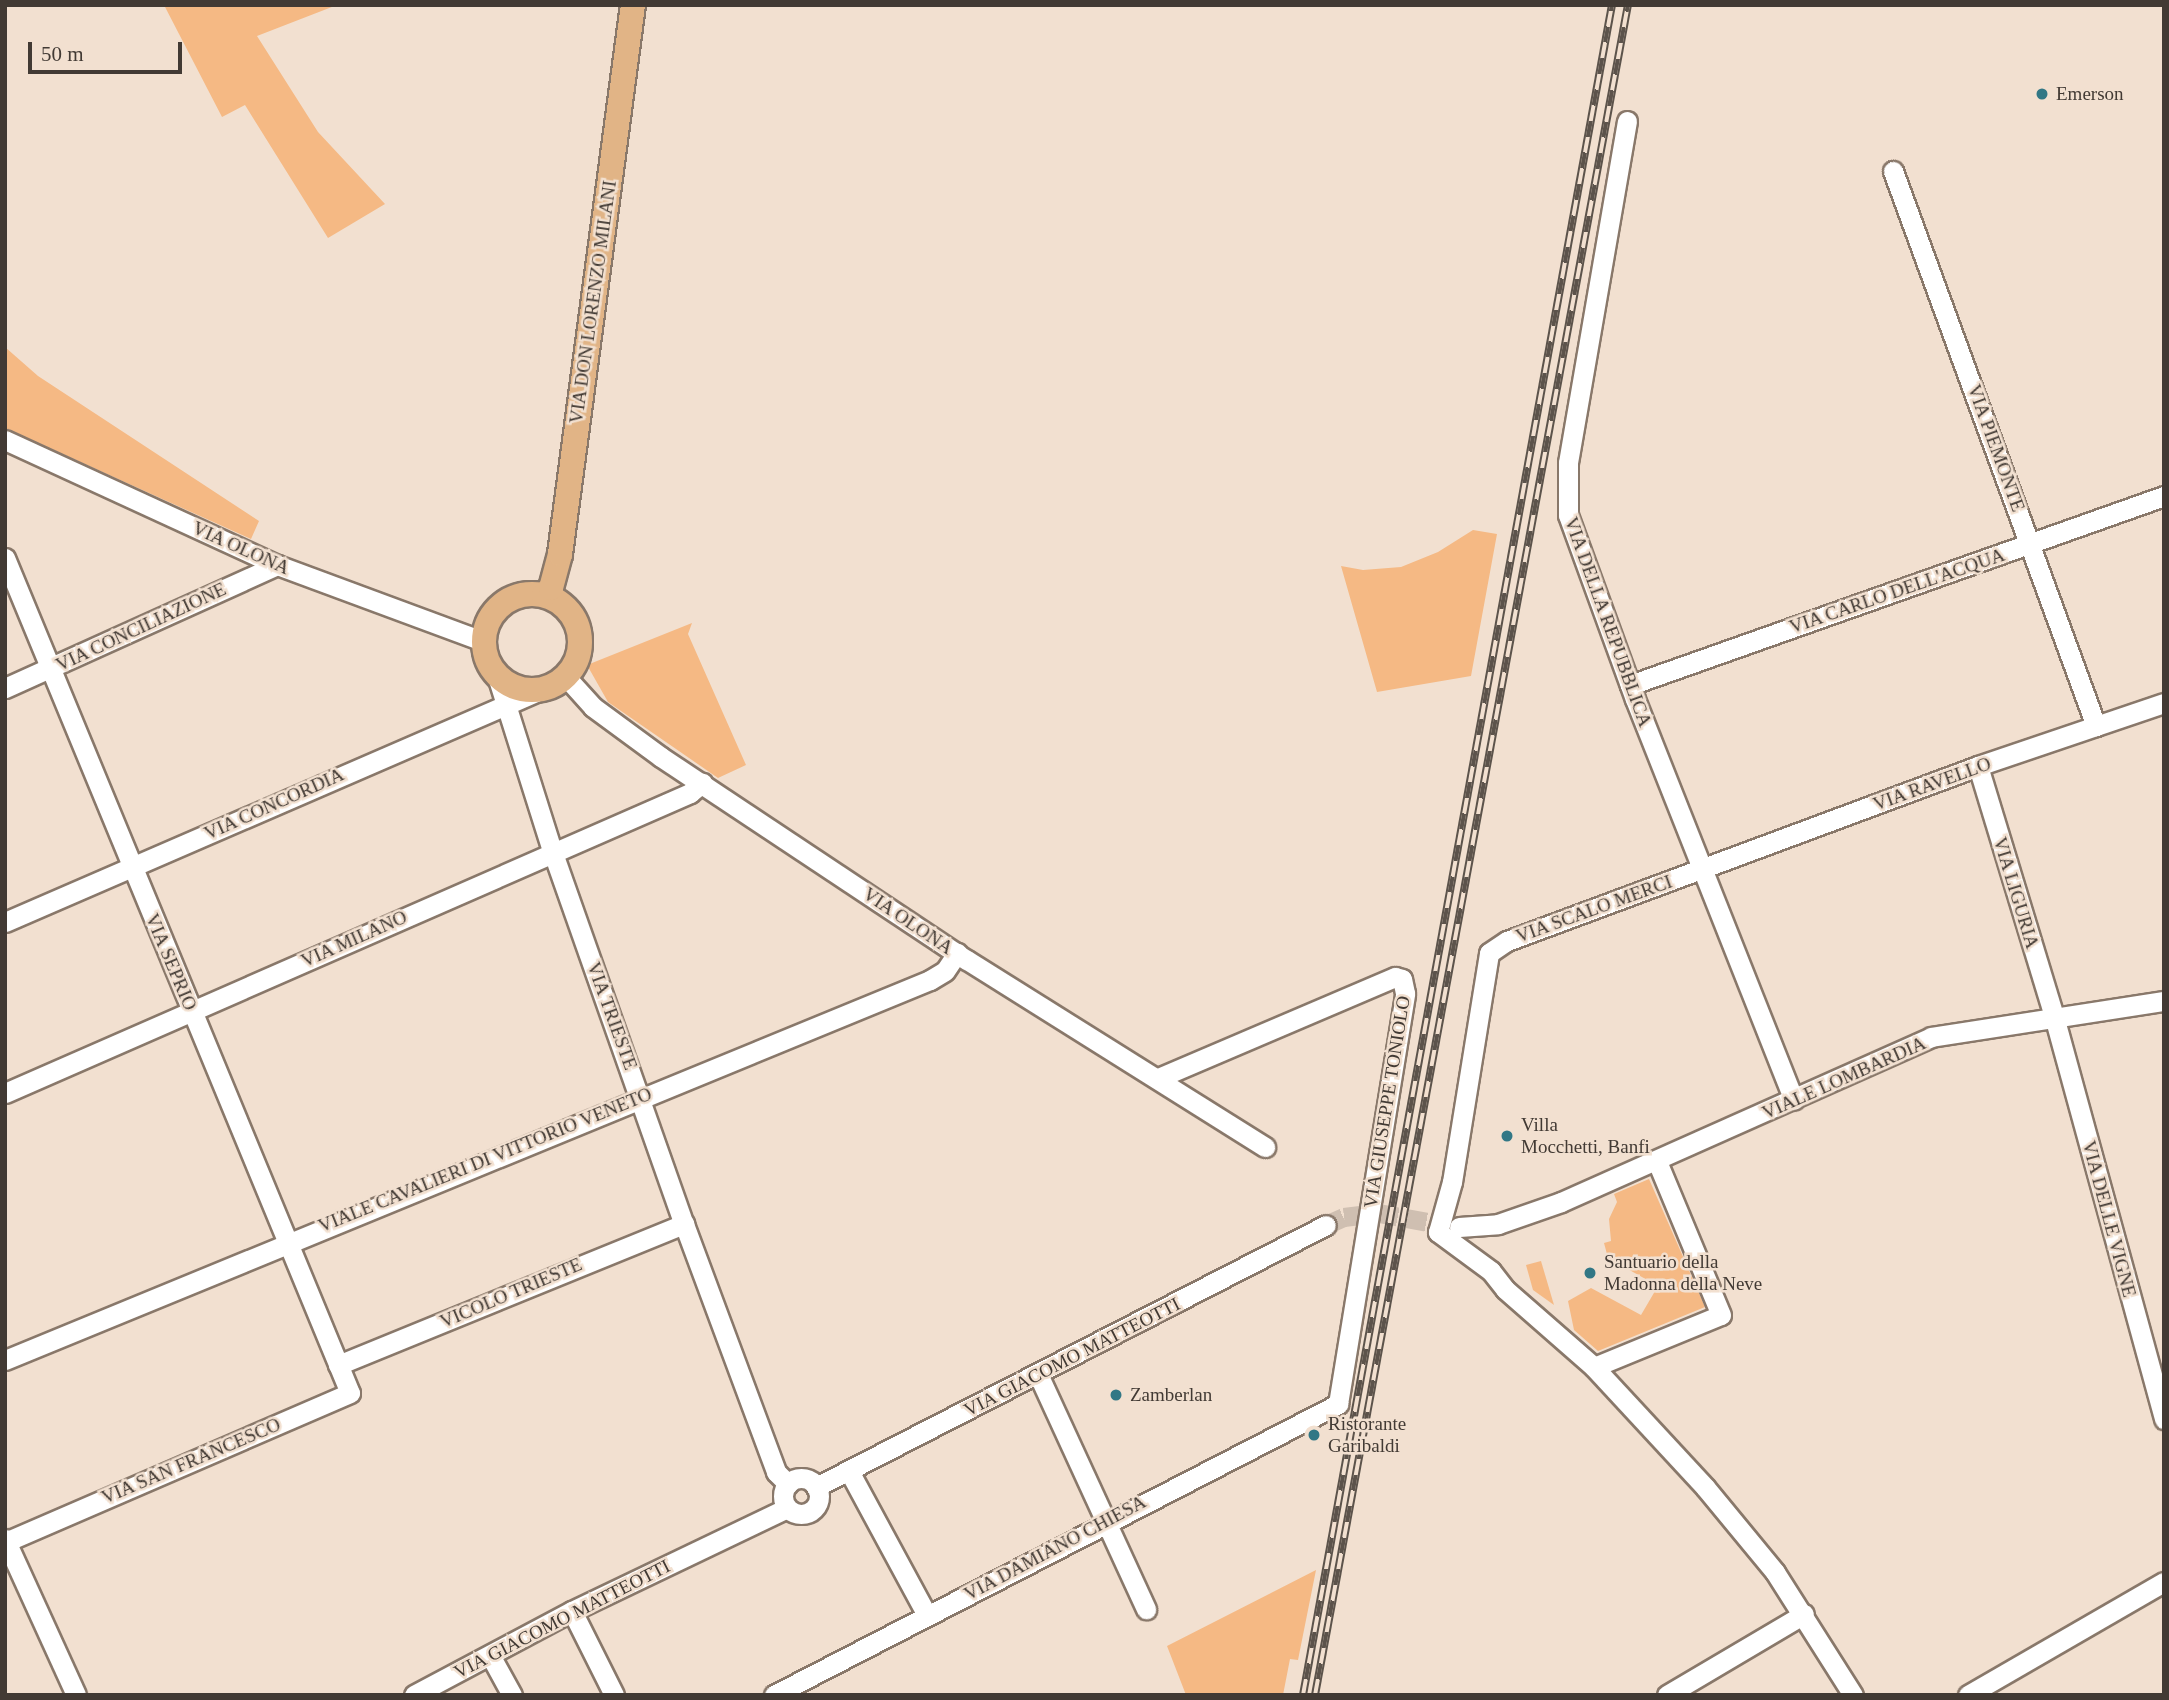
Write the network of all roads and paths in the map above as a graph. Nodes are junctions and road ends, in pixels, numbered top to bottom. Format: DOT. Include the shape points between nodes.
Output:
graph roads {
  1 [pos="633,5"];
  2 [pos="1627,121"];
  3 [pos="1893,171"];
  4 [pos="5,440"];
  5 [pos="2164,496"];
  6 [pos="2032,543"];
  7 [pos="5,558"];
  8 [pos="277,565"];
  9 [pos="544,595"];
  10 [pos="484,641"];
  11 [pos="49,670"];
  12 [pos="497,676"];
  13 [pos="566,677"];
  14 [pos="1630,685"];
  15 [pos="5,688"];
  16 [pos="543,690"];
  17 [pos="2164,703"];
  18 [pos="506,708"];
  19 [pos="2096,726"];
  20 [pos="1978,766"];
  21 [pos="702,783"];
  22 [pos="552,850"];
  23 [pos="131,867"];
  24 [pos="1702,870"];
  25 [pos="5,922"];
  26 [pos="957,953"];
  27 [pos="2164,1001"];
  28 [pos="192,1012"];
  29 [pos="2055,1020"];
  30 [pos="1158,1078"];
  31 [pos="5,1093"];
  32 [pos="641,1096"];
  33 [pos="1794,1100"];
  34 [pos="1265,1147"];
  35 [pos="1657,1161"];
  36 [pos="684,1224"];
  37 [pos="1326,1225"];
  38 [pos="1459,1227"];
  39 [pos="287,1242"];
  40 [pos="5,1360"];
  41 [pos="338,1365"];
  42 [pos="1594,1367"];
  43 [pos="1038,1374"];
  44 [pos="1338,1405"];
  45 [pos="2164,1419"];
  46 [pos="849,1471"];
  47 [pos="782,1478"];
  48 [pos="816,1487"];
  49 [pos="787,1508"];
  50 [pos="1107,1520"];
  51 [pos="6,1541"];
  52 [pos="2164,1582"];
  53 [pos="1146,1609"];
  54 [pos="572,1611"];
  55 [pos="1804,1614"];
  56 [pos="927,1615"];
  57 [pos="490,1655"];
  58 [pos="76,1695"];
  59 [pos="414,1695"];
  60 [pos="512,1695"];
  61 [pos="614,1695"];
  62 [pos="774,1695"];
  63 [pos="1667,1695"];
  64 [pos="1853,1695"];
  65 [pos="1968,1695"];
  1 -- 9 [label="main road, VIA DON LORENZO MILANI" via="560,554 551,588"];
  2 -- 14 [label="street, VIA DELLA REPUBBLICA" via="1566,502"];
  3 -- 6 [label="street, VIA PIEMONTE"];
  4 -- 8 [label="street, VIA OLONA"];
  5 -- 6 [label="street, VIA CARLO DELL'ACQUA"];
  6 -- 14 [label="street, VIA CARLO DELL'ACQUA"];
  6 -- 19 [label="street, VIA PIEMONTE"];
  7 -- 11 [label="street, VIA SEPRIO"];
  8 -- 10 [label="street, VIA OLONA"];
  8 -- 11 [label="street, VIA CONCILIAZIONE"];
  9 -- 10 [label="main road" via="515,597 503,604 486,626"];
  9 -- 13 [label="main road" via="563,605 576,622 580,651"];
  10 -- 12 [label="main road"];
  11 -- 15 [label="street, VIA CONCILIAZIONE"];
  11 -- 23 [label="street, VIA SEPRIO"];
  12 -- 16 [label="main road" via="519,689"];
  12 -- 18 [label="street, VIA TRIESTE"];
  13 -- 16 [label="main road"];
  13 -- 21 [label="street, VIA OLONA" via="593,707"];
  14 -- 24 [label="street, VIA DELLA REPUBBLICA"];
  16 -- 18 [label="street, VIA CONCORDIA"];
  17 -- 19 [label="street, VIA RAVELLO"];
  18 -- 22 [label="street, VIA TRIESTE"];
  18 -- 23 [label="street, VIA CONCORDIA"];
  19 -- 20 [label="street, VIA RAVELLO"];
  20 -- 24 [label="street, VIA RAVELLO"];
  20 -- 29 [label="street, VIA LIGURIA"];
  21 -- 22 [label="street, VIA MILANO" via="690,793"];
  21 -- 26 [label="street, VIA OLONA"];
  22 -- 28 [label="street, VIA MILANO"];
  22 -- 32 [label="street, VIA TRIESTE"];
  23 -- 25 [label="street, VIA CONCORDIA"];
  23 -- 28 [label="street, VIA SEPRIO"];
  24 -- 33 [label="street, VIA DELLA REPUBBLICA"];
  24 -- 42 [label="street, VIA SCALO MERCI" via="1507,941 1489,953 1452,1182 1438,1232 1491,1271 1505,1289"];
  26 -- 30 [label="street, VIA OLONA"];
  26 -- 32 [label="street, VIALE CAVALIERI DI VITTORIO VENETO" via="945,971 930,980"];
  27 -- 29 [label="street, VIALE LOMBARDIA"];
  28 -- 31 [label="street, VIA MILANO"];
  28 -- 39 [label="street, VIA SEPRIO"];
  29 -- 33 [label="street, VIALE LOMBARDIA" via="1931,1037"];
  29 -- 45 [label="street, VIA DELLE VIGNE"];
  30 -- 34 [label="street, VIA OLONA"];
  30 -- 44 [label="street, VIA GIUSEPPE TONIOLO" via="1395,977 1402,979 1405,993"];
  32 -- 36 [label="street, VIA TRIESTE"];
  32 -- 39 [label="street, VIALE CAVALIERI DI VITTORIO VENETO"];
  33 -- 35 [label="street, VIALE LOMBARDIA"];
  35 -- 38 [label="street, VIALE LOMBARDIA" via="1498,1224"];
  35 -- 42 [label="street" via="1721,1315"];
  36 -- 41 [label="street, VICOLO TRIESTE"];
  36 -- 47 [label="street, VIA TRIESTE"];
  37 -- 43 [label="street, VIA GIACOMO MATTEOTTI"];
  39 -- 40 [label="street, VIALE CAVALIERI DI VITTORIO VENETO"];
  39 -- 41 [label="street, VIA SEPRIO"];
  41 -- 51 [label="street, VIA SAN FRANCESCO" via="350,1393"];
  42 -- 55 [label="street" via="1752,1541"];
  43 -- 46 [label="street, VIA GIACOMO MATTEOTTI"];
  43 -- 50 [label="street"];
  44 -- 50 [label="street, VIA DAMIANO CHIESA"];
  46 -- 48 [label="street, VIA GIACOMO MATTEOTTI"];
  46 -- 56 [label="street"];
  47 -- 48 [label="street" via="802,1479"];
  47 -- 49 [label="street"];
  48 -- 49 [label="street" via="818,1502 811,1510 796,1514"];
  49 -- 54 [label="street, VIA GIACOMO MATTEOTTI"];
  50 -- 53 [label="street"];
  50 -- 56 [label="street, VIA DAMIANO CHIESA"];
  51 -- 58 [label="street"];
  52 -- 65 [label="street"];
  54 -- 57 [label="street, VIA GIACOMO MATTEOTTI"];
  54 -- 61 [label="street"];
  55 -- 63 [label="street"];
  55 -- 64 [label="street"];
  56 -- 62 [label="street, VIA DAMIANO CHIESA"];
  57 -- 59 [label="street, VIA GIACOMO MATTEOTTI"];
  57 -- 60 [label="street"];
}
